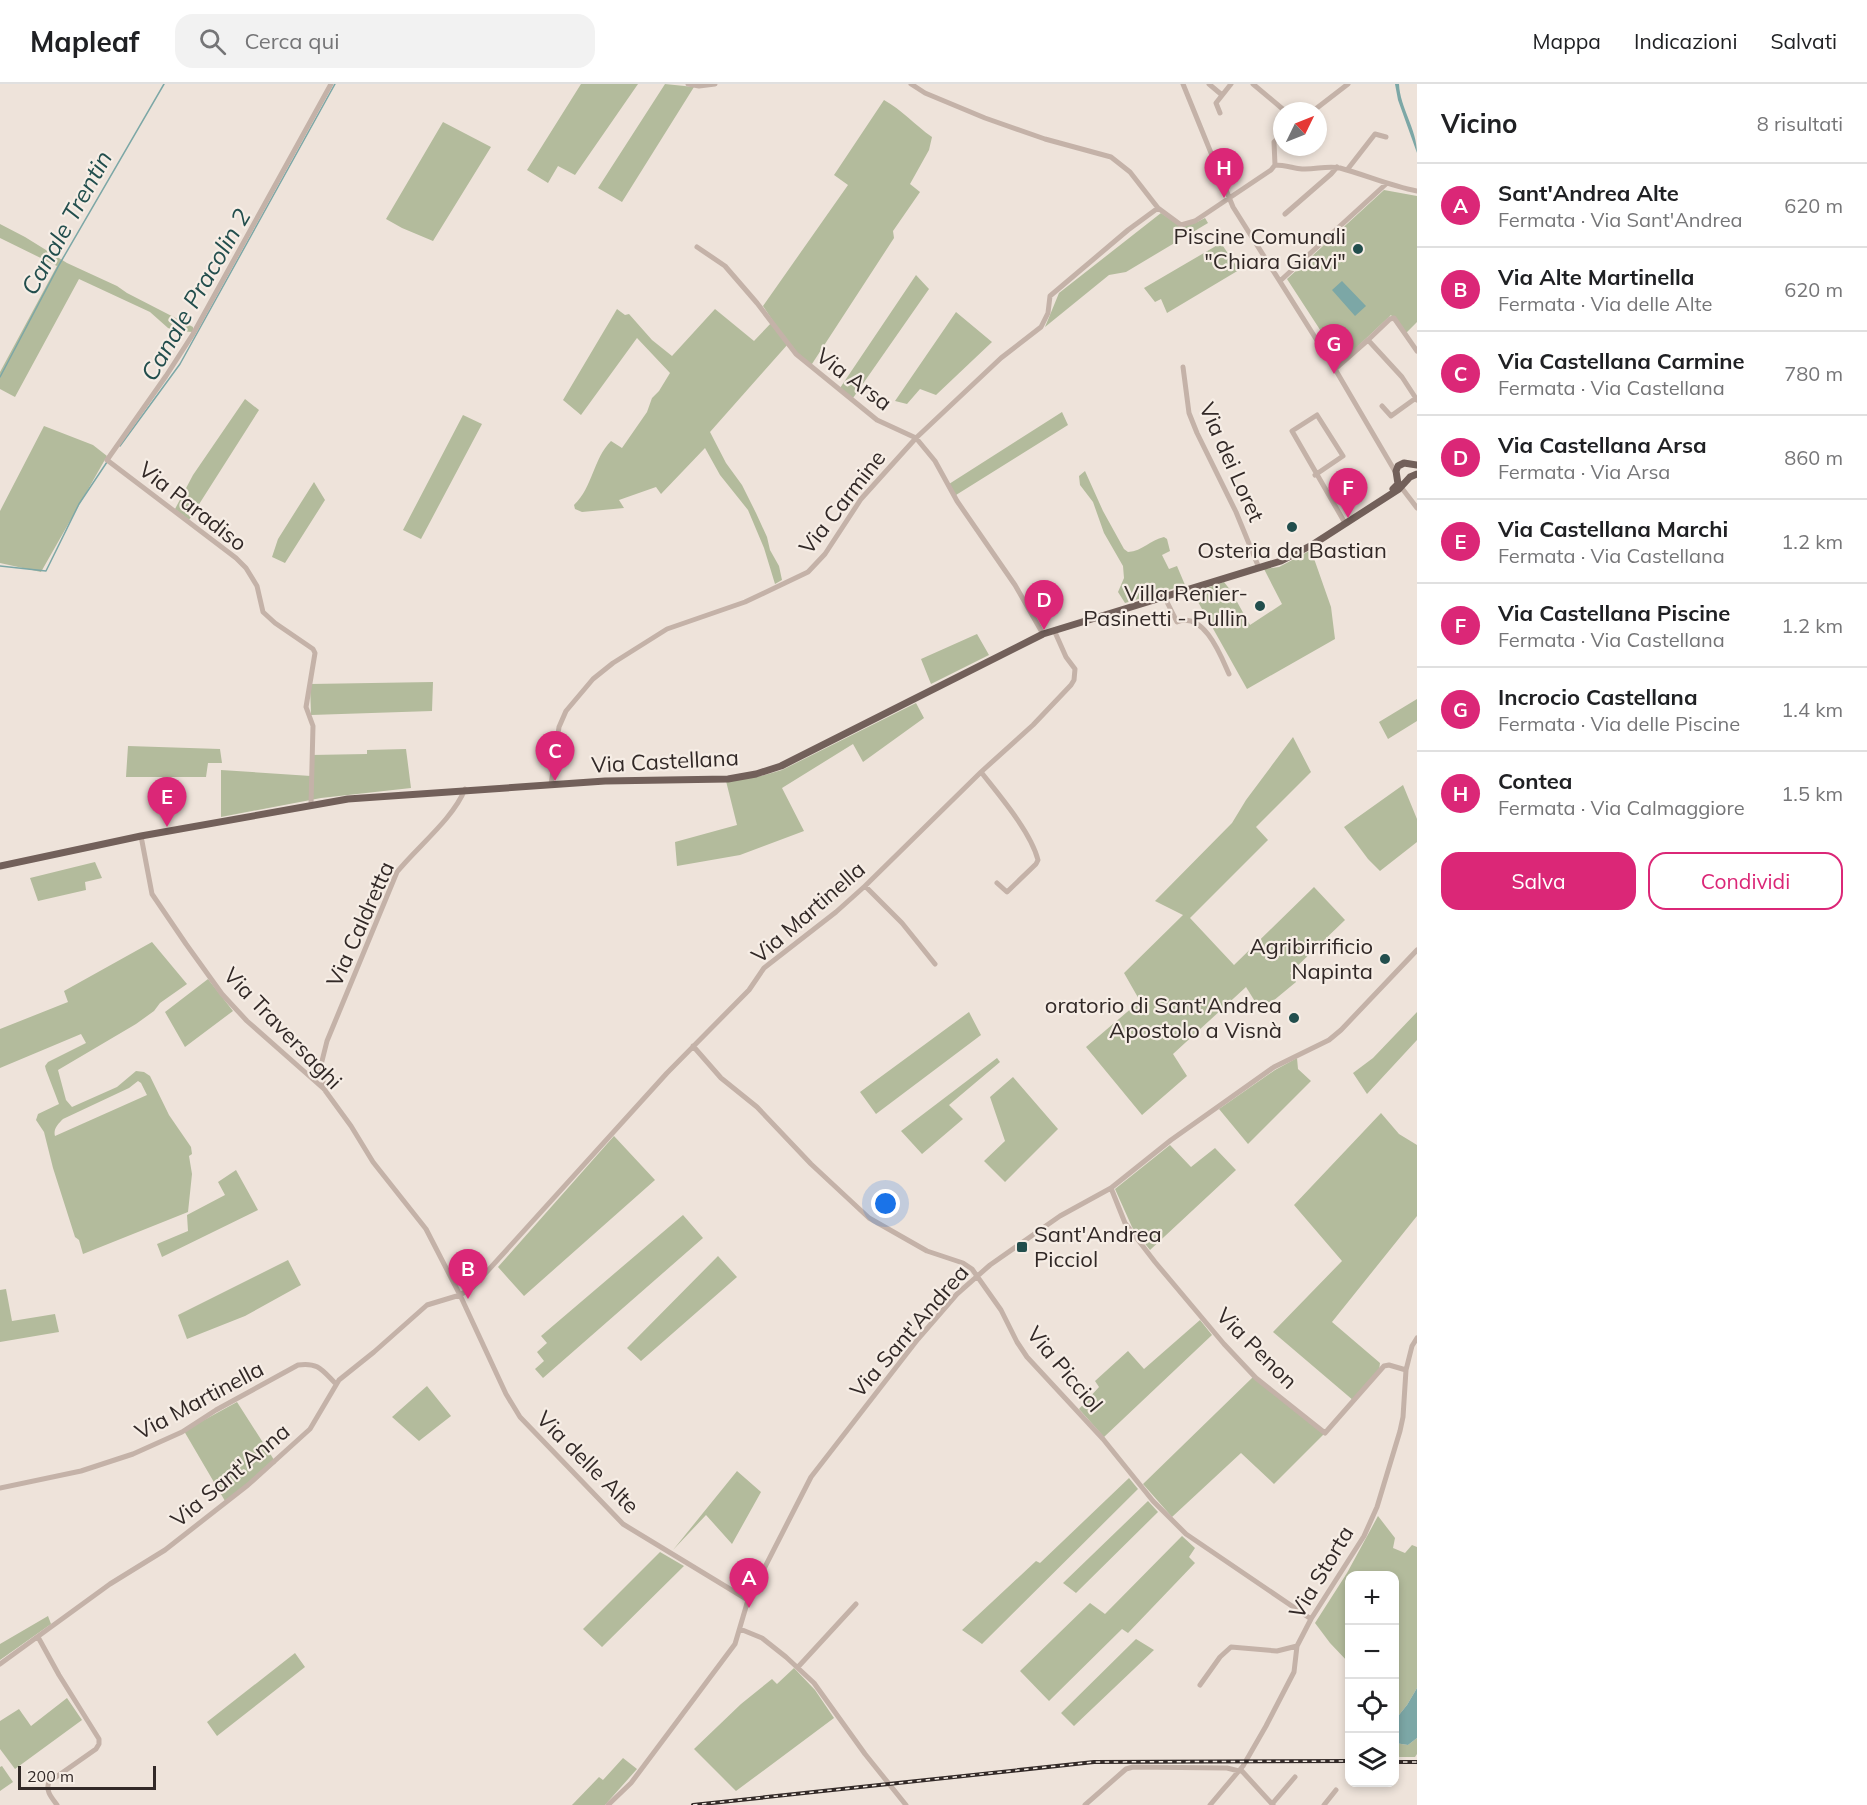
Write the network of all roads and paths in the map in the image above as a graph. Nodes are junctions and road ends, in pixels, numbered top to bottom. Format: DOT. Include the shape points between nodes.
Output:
graph roads {
  1 [pos="331,84"];
  2 [pos="688,84"];
  3 [pos="715,84"];
  4 [pos="911,84"];
  5 [pos="1183,84"];
  6 [pos="1209,84"];
  7 [pos="1231,84"];
  8 [pos="1253,84"];
  9 [pos="1348,84"];
  10 [pos="1222,95"];
  11 [pos="1274,102"];
  12 [pos="1325,102"];
  13 [pos="1220,113"];
  14 [pos="1386,137"];
  15 [pos="1275,156"];
  16 [pos="1275,165"];
  17 [pos="1337,167"];
  18 [pos="1347,171"];
  19 [pos="1386,184"];
  20 [pos="1417,190"];
  21 [pos="1229,198"];
  22 [pos="1158,208"];
  23 [pos="1285,214"];
  24 [pos="697,247"];
  25 [pos="1280,281"];
  26 [pos="1368,340"];
  27 [pos="1417,351"];
  28 [pos="1183,367"];
  29 [pos="1335,369"];
  30 [pos="1417,399"];
  31 [pos="1382,406"];
  32 [pos="916,438"];
  33 [pos="1386,454"];
  34 [pos="1407,464"];
  35 [pos="1417,465"];
  36 [pos="1396,474"];
  37 [pos="1316,475"];
  38 [pos="1412,476"];
  39 [pos="1401,487"];
  40 [pos="1385,497"];
  41 [pos="1417,508"];
  42 [pos="1345,523"];
  43 [pos="1259,568"];
  44 [pos="1164,596"];
  45 [pos="1054,630"];
  46 [pos="1043,634"];
  47 [pos="1229,675"];
  48 [pos="981,772"];
  49 [pos="551,785"];
  50 [pos="465,789"];
  51 [pos="311,804"];
  52 [pos="141,836"];
  53 [pos="0,866"];
  54 [pos="997,883"];
  55 [pos="865,886"];
  56 [pos="1417,950"];
  57 [pos="935,964"];
  58 [pos="693,1046"];
  59 [pos="324,1089"];
  60 [pos="1111,1188"];
  61 [pos="977,1275"];
  62 [pos="460,1296"];
  63 [pos="1417,1338"];
  64 [pos="1406,1370"];
  65 [pos="336,1384"];
  66 [pos="0,1488"];
  67 [pos="748,1600"];
  68 [pos="856,1604"];
  69 [pos="1311,1619"];
  70 [pos="740,1629"];
  71 [pos="38,1636"];
  72 [pos="1297,1646"];
  73 [pos="0,1664"];
  74 [pos="798,1667"];
  75 [pos="1200,1685"];
  76 [pos="1240,1770"];
  77 [pos="1295,1777"];
  78 [pos="1336,1790"];
  79 [pos="57,1805"];
  80 [pos="608,1805"];
  81 [pos="906,1805"];
  82 [pos="1085,1805"];
  83 [pos="1210,1805"];
  84 [pos="1272,1805"];
  85 [pos="1324,1805"];
  1 -- 51 [label="street, Via Paradiso" via="193,334 107,460 236,558 257,586 263,612 315,653 306,707 313,726"];
  2 -- 3 [label="street"];
  4 -- 22 [label="street" via="985,118 1112,157 1130,172"];
  5 -- 21 [label="street"];
  6 -- 10 [label="street"];
  7 -- 10 [label="street"];
  8 -- 11 [label="street"];
  9 -- 12 [label="street"];
  10 -- 13 [label="street" via="1216,103"];
  14 -- 18 [label="street" via="1375,134"];
  15 -- 16 [label="street"];
  16 -- 17 [label="street"];
  16 -- 21 [label="street"];
  17 -- 18 [label="street"];
  17 -- 23 [label="street"];
  18 -- 19 [label="street"];
  19 -- 20 [label="street"];
  19 -- 25 [label="street"];
  21 -- 22 [label="street" via="1195,221 1181,225"];
  21 -- 25 [label="street"];
  22 -- 32 [label="street, Via Carmine" via="1050,296 1041,327 1001,358"];
  24 -- 32 [label="street, Via Arsa" via="725,266 796,354 877,420"];
  25 -- 29 [label="street"];
  26 -- 27 [label="street" via="1390,319 1396,320"];
  26 -- 29 [label="street"];
  26 -- 30 [label="street"];
  28 -- 43 [label="street, Via dei Loret" via="1189,413"];
  29 -- 33 [label="street"];
  30 -- 31 [label="street" via="1391,416"];
  32 -- 46 [label="street, Via Arsa" via="935,461"];
  32 -- 49 [label="street, Via Carmine" via="861,499 830,547 808,572 745,602 667,629 593,679 566,711 559,727"];
  33 -- 34 [label="street"];
  33 -- 36 [label="street"];
  34 -- 35 [label="main road"];
  34 -- 36 [label="main road" via="1399,465"];
  34 -- 38 [label="main road"];
  36 -- 38 [label="main road" via="1403,480"];
  36 -- 40 [label="main road, Via Castellana" via="1398,484"];
  37 -- 37 [label="street" via="1343,456 1317,415 1292,431"];
  37 -- 42 [label="street"];
  38 -- 39 [label="main road, Via Castellana"];
  39 -- 40 [label="main road, Via Castellana"];
  39 -- 41 [label="street"];
  40 -- 42 [label="main road, Via Castellana"];
  42 -- 43 [label="main road, Via Castellana" via="1295,554"];
  43 -- 44 [label="main road, Via Castellana"];
  44 -- 45 [label="main road, Via Castellana"];
  44 -- 47 [label="street" via="1177,622 1185,620 1208,633"];
  45 -- 46 [label="main road, Via Castellana"];
  45 -- 48 [label="street, Via Martinella" via="1075,669 1074,680 1033,725"];
  46 -- 49 [label="main road, Via Castellana" via="781,766 756,774 728,779"];
  48 -- 54 [label="street" via="1013,815 1038,860 1007,891"];
  48 -- 55 [label="street, Via Martinella"];
  49 -- 50 [label="main road, Via Castellana"];
  50 -- 51 [label="main road, Via Castellana"];
  50 -- 59 [label="street, Via Caldretta" via="430,837 397,872 327,1041 321,1065"];
  51 -- 52 [label="main road, Via Castellana"];
  52 -- 53 [label="main road, Via Castellana"];
  52 -- 59 [label="street, Via Traversaghi" via="152,894 222,994"];
  55 -- 57 [label="street"];
  55 -- 58 [label="street, Via Martinella" via="764,968 749,990"];
  56 -- 60 [label="street, Via Sant'Andrea" via="1329,1040 1274,1067"];
  58 -- 61 [label="street, Via Picciol" via="721,1078 757,1107 869,1218 927,1251 963,1263"];
  58 -- 62 [label="street, Via Martinella" via="473,1287"];
  59 -- 62 [label="street, Via Traversaghi" via="426,1229"];
  60 -- 61 [label="street, Via Sant'Andrea" via="1060,1216"];
  60 -- 64 [label="street, Via Penon" via="1125,1223 1224,1344 1256,1378 1325,1432 1384,1366"];
  61 -- 67 [label="street, Via Sant'Andrea" via="918,1339 811,1477"];
  61 -- 69 [label="street, Via Picciol" via="1027,1357 1103,1439 1153,1501 1186,1534"];
  62 -- 65 [label="street, Via Sant'Anna" via="427,1305"];
  62 -- 67 [label="street, Via delle Alte" via="520,1417 623,1524"];
  63 -- 64 [label="street, Via Storta"];
  64 -- 69 [label="street, Via Storta" via="1403,1417 1377,1508 1352,1556"];
  65 -- 66 [label="street, Via Martinella" via="321,1368 311,1363 298,1365 182,1432 133,1454 81,1471"];
  65 -- 71 [label="street, Via Sant'Anna" via="310,1429 248,1485 165,1550"];
  67 -- 70 [label="street, Via Sant'Andrea"];
  68 -- 74 [label="street"];
  69 -- 72 [label="street, Via Storta"];
  70 -- 74 [label="street" via="762,1638"];
  70 -- 80 [label="street, Via Sant'Andrea" via="735,1644 631,1783"];
  71 -- 73 [label="street, Via Sant'Anna"];
  71 -- 79 [label="street" via="99,1739 96,1749 49,1782 49,1795"];
  72 -- 75 [label="street" via="1277,1651 1232,1647"];
  72 -- 76 [label="street, Via Storta" via="1294,1672"];
  74 -- 81 [label="street"];
  76 -- 82 [label="street" via="1133,1767"];
  76 -- 83 [label="street, Via Storta"];
  76 -- 84 [label="street"];
  77 -- 84 [label="street"];
  78 -- 85 [label="street"];
}
